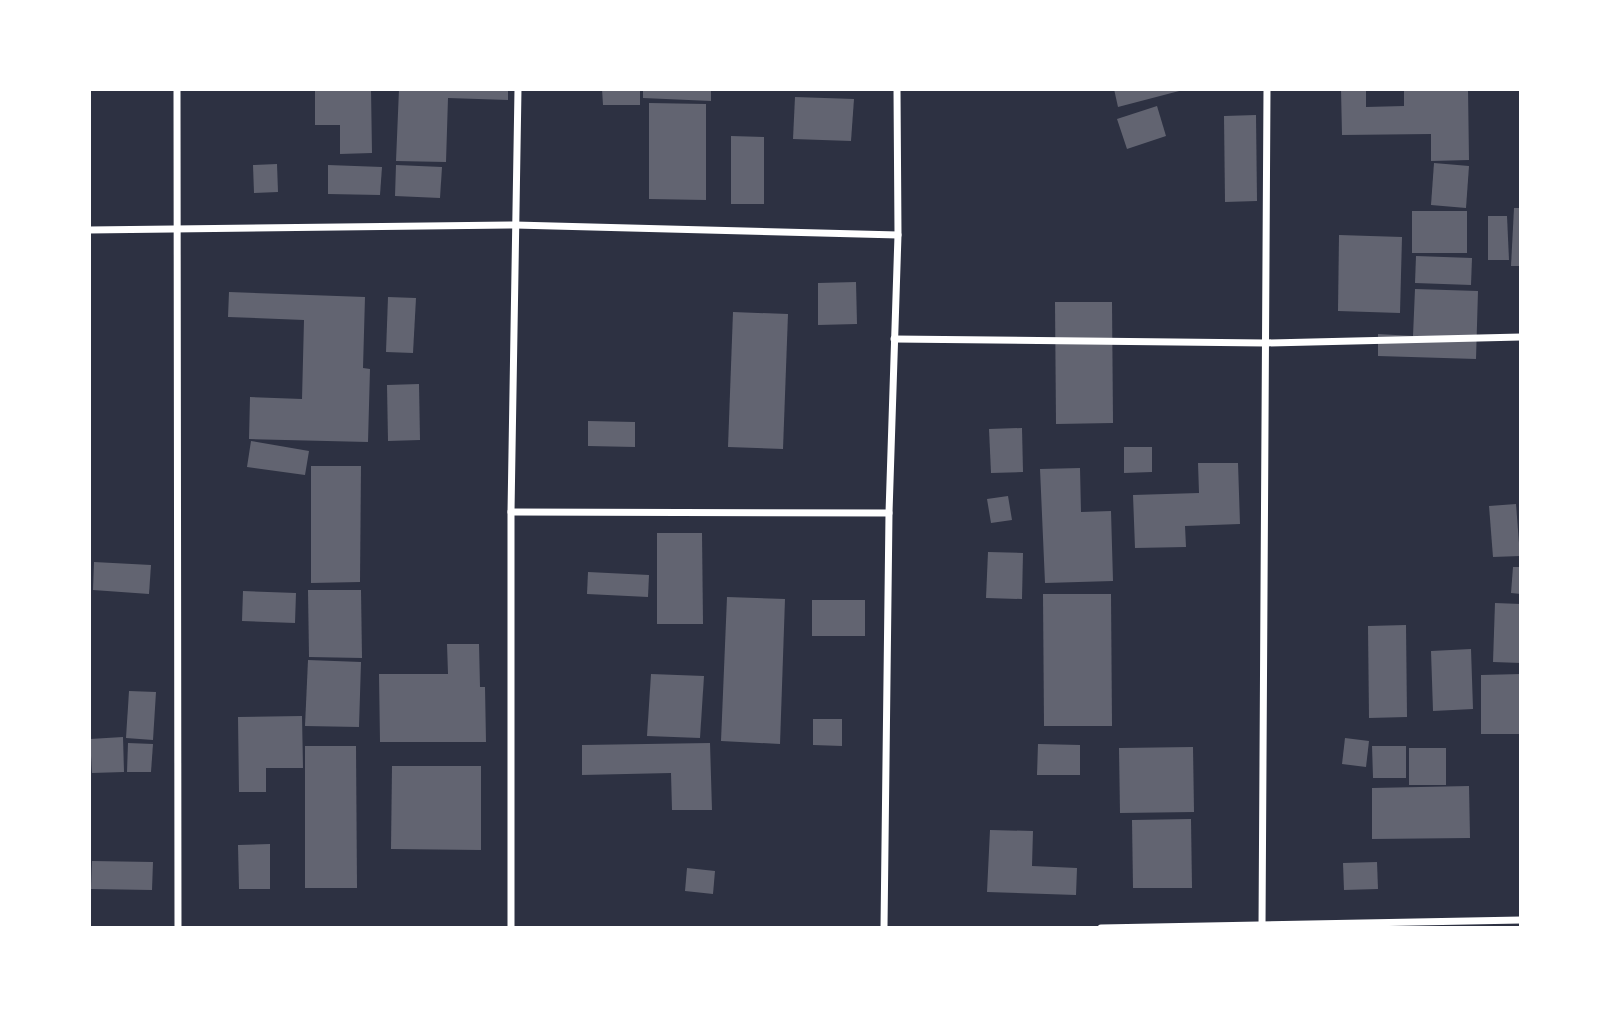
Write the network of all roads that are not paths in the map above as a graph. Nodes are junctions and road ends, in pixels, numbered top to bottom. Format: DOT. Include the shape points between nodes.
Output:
graph roads {
  1 [pos="177,89"];
  2 [pos="518,89"];
  3 [pos="897,89"];
  4 [pos="1267,89"];
  5 [pos="515,225"];
  6 [pos="89,230"];
  7 [pos="177,231"];
  8 [pos="898,235"];
  9 [pos="1521,337"];
  10 [pos="894,339"];
  11 [pos="1265,343"];
  12 [pos="510,512"];
  13 [pos="889,513"];
  14 [pos="1521,920"];
  15 [pos="1262,926"];
  16 [pos="178,928"];
  17 [pos="510,928"];
  18 [pos="884,928"];
  19 [pos="1101,928"];
  1 -- 7 [label="street"];
  2 -- 5 [label="street"];
  3 -- 8 [label="street"];
  4 -- 11 [label="street"];
  5 -- 7 [label="street"];
  5 -- 8 [label="street"];
  5 -- 12 [label="street"];
  6 -- 7 [label="street"];
  7 -- 16 [label="street"];
  8 -- 10 [label="street"];
  9 -- 11 [label="street"];
  10 -- 11 [label="street"];
  10 -- 13 [label="street"];
  11 -- 15 [label="street"];
  12 -- 13 [label="street"];
  12 -- 17 [label="street"];
  13 -- 18 [label="street"];
  14 -- 15 [label="street"];
  15 -- 19 [label="street"];
}
